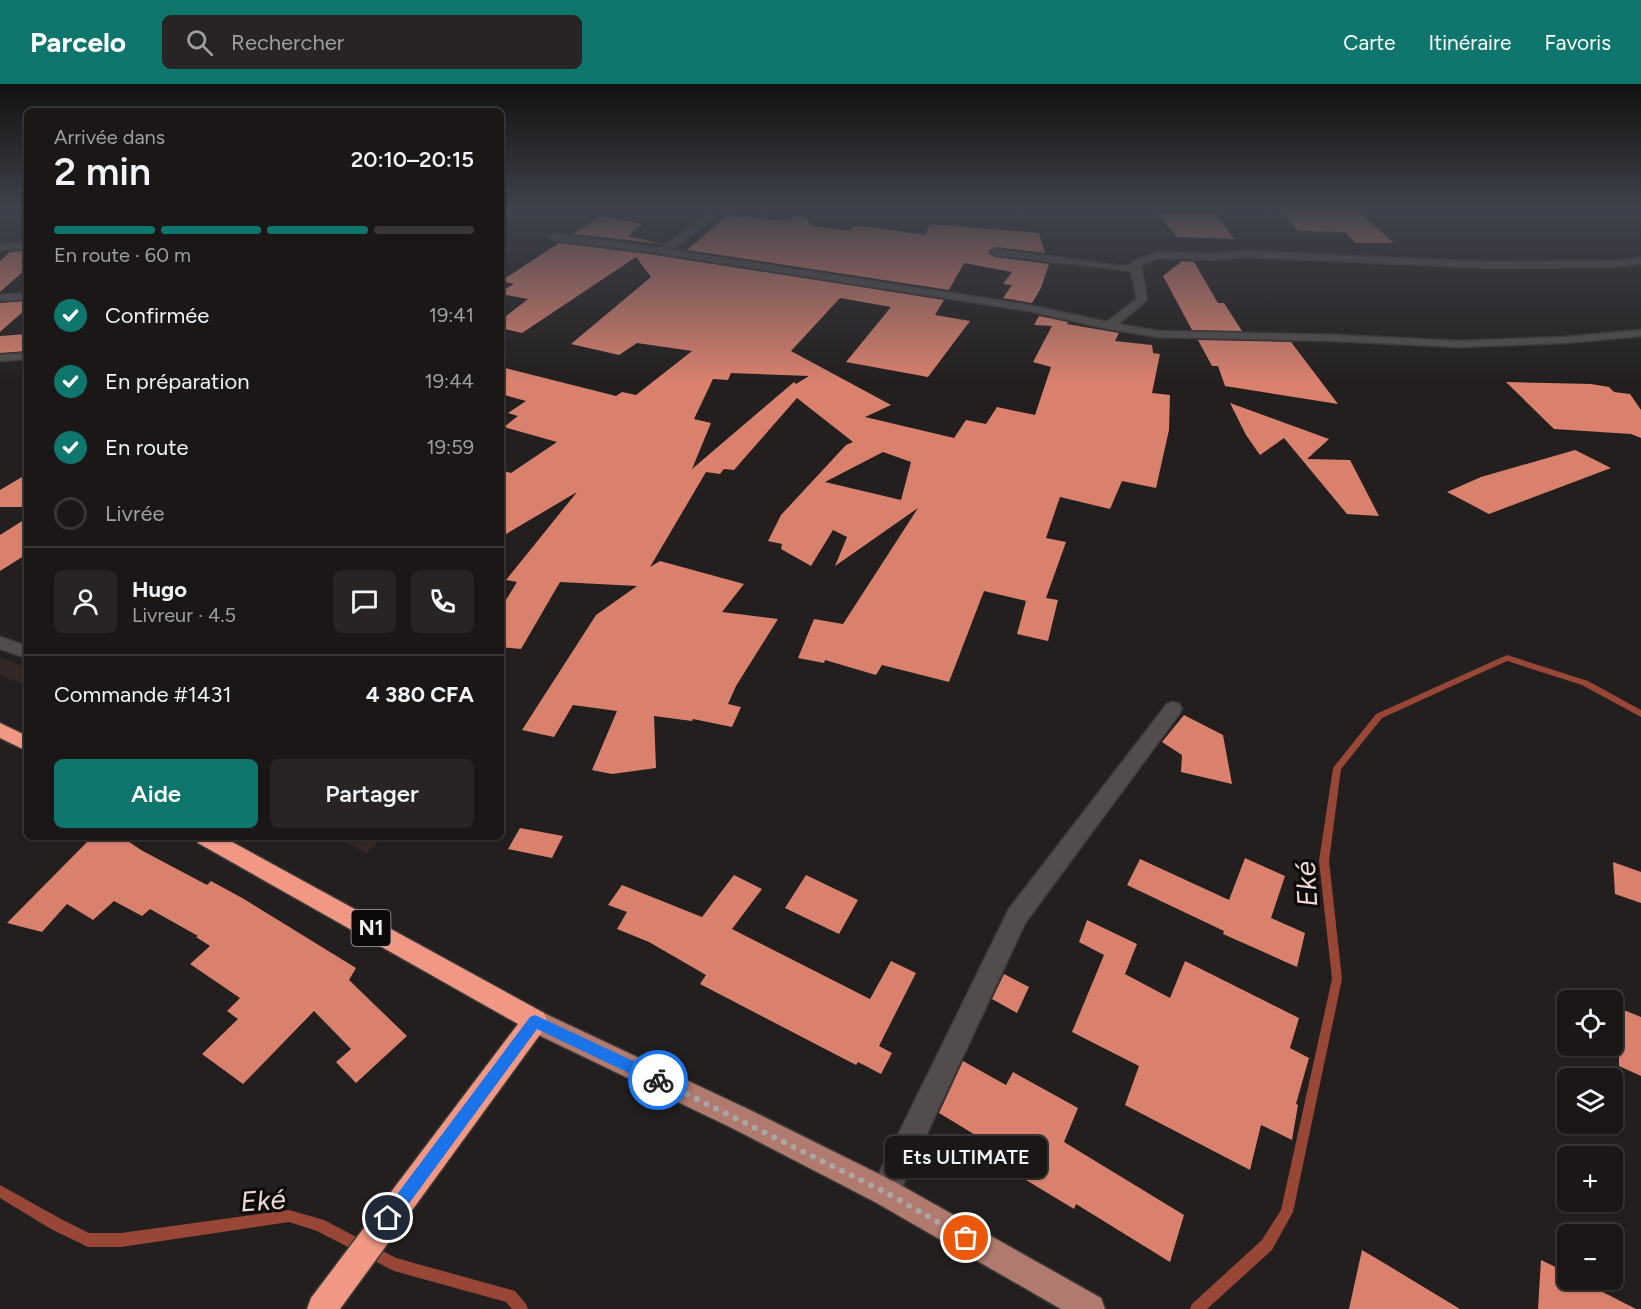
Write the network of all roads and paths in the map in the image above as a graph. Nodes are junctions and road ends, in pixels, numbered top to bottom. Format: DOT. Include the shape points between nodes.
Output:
graph roads {
  1 [pos="762,267"];
  2 [pos="1108,267"];
  3 [pos="1135,268"];
  4 [pos="24,296"];
  5 [pos="0,298"];
  6 [pos="1109,326"];
  7 [pos="1641,333"];
  8 [pos="24,357"];
  9 [pos="0,358"];
  10 [pos="0,643"];
  11 [pos="24,651"];
  12 [pos="1173,709"];
  13 [pos="0,730"];
  14 [pos="24,742"];
  15 [pos="210,840"];
  16 [pos="535,1021"];
  17 [pos="885,1192"];
  18 [pos="321,1309"];
  19 [pos="1090,1309"];
  1 -- 6 [label="street" via="1029,308"];
  2 -- 3 [label="street"];
  3 -- 6 [label="street" via="1142,300"];
  4 -- 5 [label="street"];
  6 -- 7 [label="street" via="1158,334 1459,344"];
  8 -- 9 [label="street"];
  10 -- 11 [label="street"];
  12 -- 17 [label="street" via="1017,916"];
  13 -- 14 [label="highway"];
  15 -- 16 [label="highway, N1"];
  16 -- 17 [label="main road"];
  16 -- 18 [label="highway"];
  17 -- 19 [label="main road"];
}
